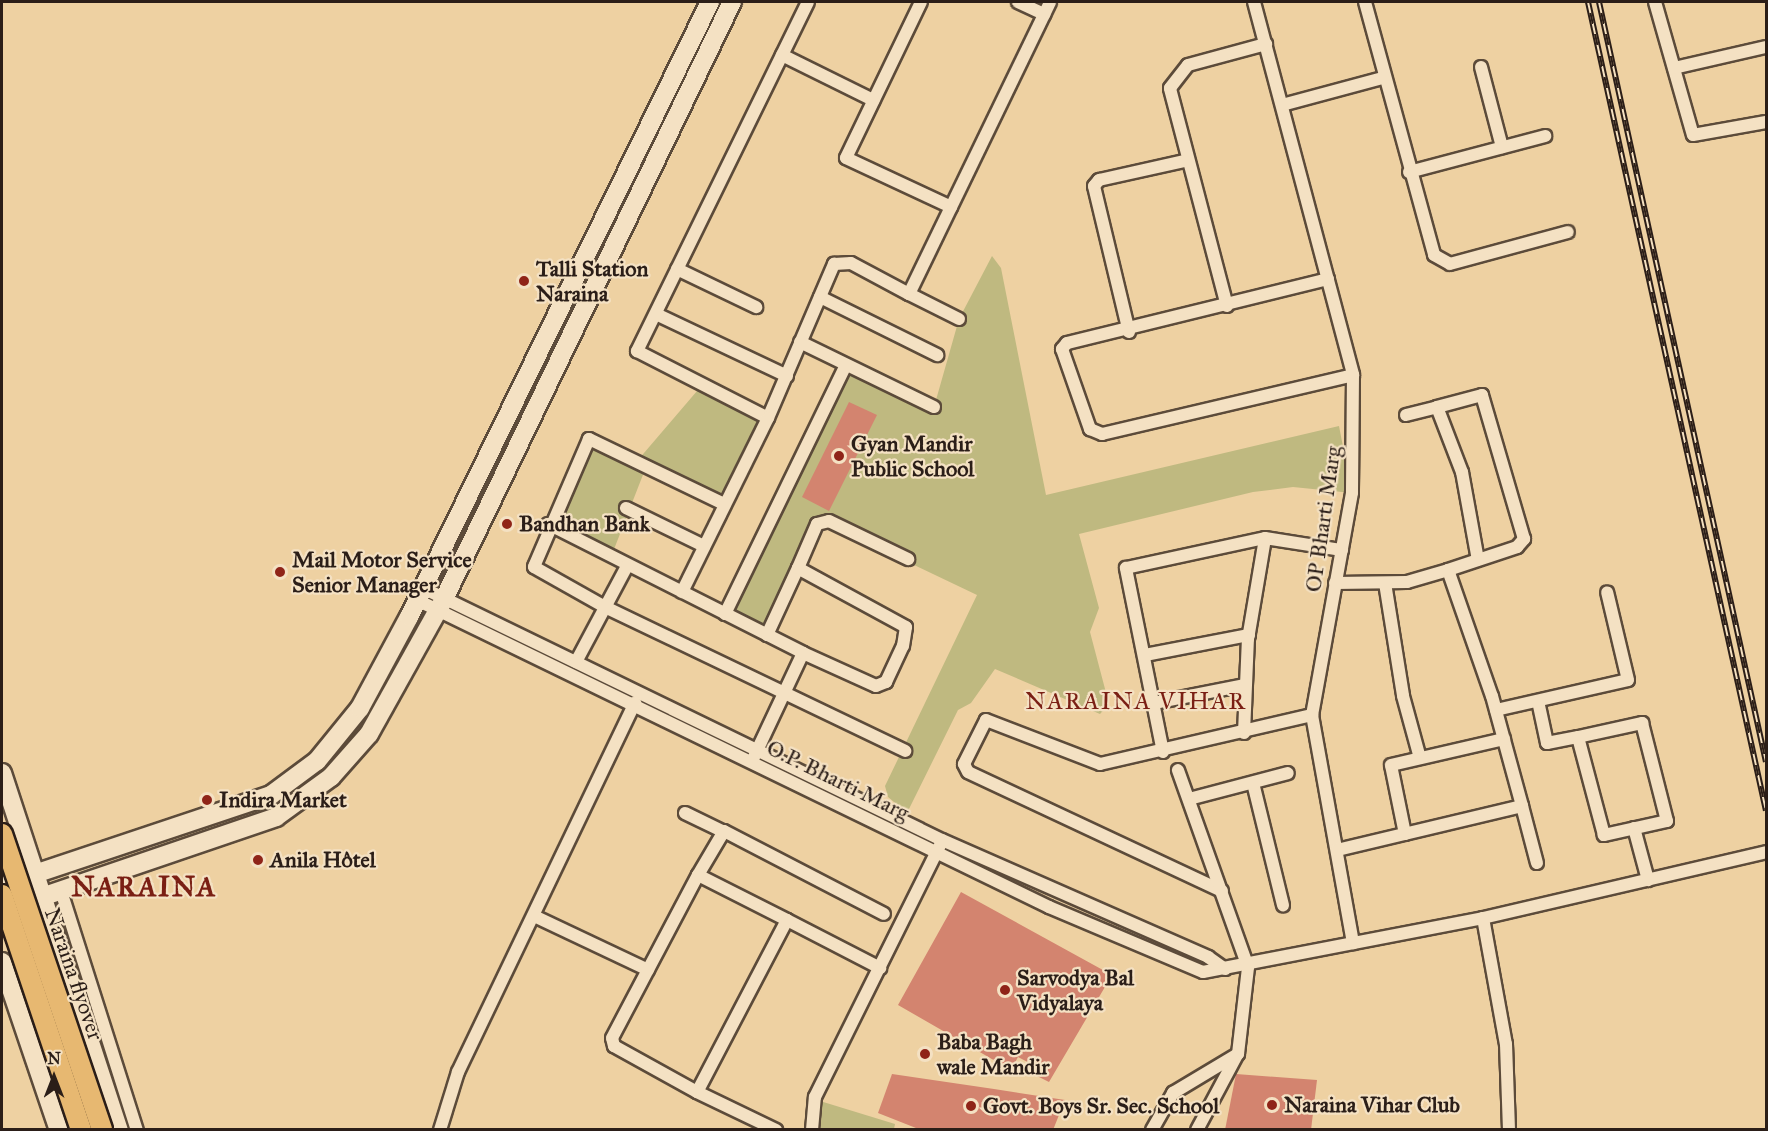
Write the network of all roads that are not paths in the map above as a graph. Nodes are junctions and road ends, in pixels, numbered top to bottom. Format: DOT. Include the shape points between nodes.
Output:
graph roads {
  1 [pos="710,2"];
  2 [pos="732,2"];
  3 [pos="808,2"];
  4 [pos="921,2"];
  5 [pos="1017,2"];
  6 [pos="1050,2"];
  7 [pos="1254,2"];
  8 [pos="1365,2"];
  9 [pos="1656,2"];
  10 [pos="1044,14"];
  11 [pos="1266,44"];
  12 [pos="1767,47"];
  13 [pos="782,55"];
  14 [pos="1481,67"];
  15 [pos="1674,68"];
  16 [pos="1383,78"];
  17 [pos="873,100"];
  18 [pos="1282,105"];
  19 [pos="1767,122"];
  20 [pos="1545,136"];
  21 [pos="1502,147"];
  22 [pos="1185,161"];
  23 [pos="1409,172"];
  24 [pos="951,207"];
  25 [pos="1568,232"];
  26 [pos="677,269"];
  27 [pos="1328,279"];
  28 [pos="909,294"];
  29 [pos="820,297"];
  30 [pos="1227,306"];
  31 [pos="756,307"];
  32 [pos="656,314"];
  33 [pos="959,319"];
  34 [pos="1129,332"];
  35 [pos="800,342"];
  36 [pos="937,355"];
  37 [pos="846,365"];
  38 [pos="1353,375"];
  39 [pos="788,376"];
  40 [pos="934,407"];
  41 [pos="1437,407"];
  42 [pos="1406,415"];
  43 [pos="768,418"];
  44 [pos="724,504"];
  45 [pos="626,508"];
  46 [pos="548,524"];
  47 [pos="1265,538"];
  48 [pos="704,546"];
  49 [pos="1342,550"];
  50 [pos="908,559"];
  51 [pos="1478,560"];
  52 [pos="627,566"];
  53 [pos="798,568"];
  54 [pos="1448,570"];
  55 [pos="1385,583"];
  56 [pos="1335,584"];
  57 [pos="682,592"];
  58 [pos="1607,592"];
  59 [pos="420,594"];
  60 [pos="441,606"];
  61 [pos="605,607"];
  62 [pos="725,614"];
  63 [pos="767,635"];
  64 [pos="1249,635"];
  65 [pos="803,653"];
  66 [pos="1145,655"];
  67 [pos="576,663"];
  68 [pos="1245,685"];
  69 [pos="784,692"];
  70 [pos="640,693"];
  71 [pos="1538,700"];
  72 [pos="1154,703"];
  73 [pos="633,707"];
  74 [pos="1496,710"];
  75 [pos="1312,715"];
  76 [pos="1244,733"];
  77 [pos="1578,737"];
  78 [pos="1504,739"];
  79 [pos="905,751"];
  80 [pos="1163,752"];
  81 [pos="754,755"];
  82 [pos="1420,758"];
  83 [pos="1178,770"];
  84 [pos="2,773"];
  85 [pos="1288,773"];
  86 [pos="1253,783"];
  87 [pos="1189,799"];
  88 [pos="1522,806"];
  89 [pos="685,813"];
  90 [pos="1634,828"];
  91 [pos="722,831"];
  92 [pos="2,834"];
  93 [pos="1405,834"];
  94 [pos="942,840"];
  95 [pos="1337,850"];
  96 [pos="1767,852"];
  97 [pos="937,853"];
  98 [pos="1537,863"];
  99 [pos="37,872"];
  100 [pos="698,875"];
  101 [pos="1648,880"];
  102 [pos="2,885"];
  103 [pos="1222,891"];
  104 [pos="53,894"];
  105 [pos="2,895"];
  106 [pos="1283,905"];
  107 [pos="2,911"];
  108 [pos="884,914"];
  109 [pos="534,916"];
  110 [pos="1483,918"];
  111 [pos="787,920"];
  112 [pos="1353,943"];
  113 [pos="2,962"];
  114 [pos="67,964"];
  115 [pos="1248,967"];
  116 [pos="880,968"];
  117 [pos="1225,969"];
  118 [pos="648,970"];
  119 [pos="10,986"];
  120 [pos="1238,1054"];
  121 [pos="697,1092"];
  122 [pos="59,1130"];
  123 [pos="81,1130"];
  124 [pos="102,1130"];
  125 [pos="119,1130"];
  126 [pos="137,1130"];
  127 [pos="440,1130"];
  128 [pos="776,1130"];
  129 [pos="812,1130"];
  130 [pos="1152,1130"];
  131 [pos="1197,1130"];
  132 [pos="1509,1130"];
  1 -- 59 [label="main road"];
  2 -- 60 [label="main road"];
  3 -- 13 [label="street"];
  4 -- 17 [label="street"];
  5 -- 10 [label="street"];
  6 -- 10 [label="street"];
  7 -- 11 [label="street, OP Bharti Marg"];
  8 -- 16 [label="street"];
  9 -- 15 [label="street"];
  10 -- 24 [label="street"];
  11 -- 18 [label="street, OP Bharti Marg"];
  11 -- 22 [label="street" via="1178,71 1170,88"];
  12 -- 15 [label="street"];
  13 -- 17 [label="street"];
  13 -- 26 [label="street"];
  14 -- 21 [label="street"];
  15 -- 19 [label="street" via="1693,135"];
  16 -- 18 [label="street"];
  16 -- 23 [label="street"];
  17 -- 24 [label="street" via="847,161"];
  18 -- 27 [label="street, OP Bharti Marg"];
  20 -- 21 [label="street"];
  21 -- 23 [label="street"];
  22 -- 30 [label="street"];
  22 -- 34 [label="street" via="1099,180 1094,186"];
  23 -- 25 [label="street" via="1434,255 1444,263"];
  24 -- 28 [label="street"];
  26 -- 31 [label="street"];
  26 -- 32 [label="street"];
  27 -- 30 [label="street"];
  27 -- 38 [label="street, OP Bharti Marg"];
  28 -- 29 [label="street" via="844,260 834,264"];
  28 -- 33 [label="street"];
  29 -- 35 [label="street"];
  29 -- 36 [label="street"];
  30 -- 34 [label="street"];
  32 -- 39 [label="street"];
  32 -- 43 [label="street" via="639,352"];
  34 -- 38 [label="street" via="1063,346 1076,397 1094,433"];
  35 -- 37 [label="street"];
  35 -- 39 [label="street"];
  37 -- 40 [label="street"];
  37 -- 62 [label="street"];
  38 -- 49 [label="street, OP Bharti Marg" via="1353,483"];
  39 -- 43 [label="street"];
  41 -- 42 [label="street"];
  41 -- 51 [label="street" via="1465,481"];
  41 -- 51 [label="street" via="1479,395 1487,400 1524,539 1517,547"];
  43 -- 44 [label="street"];
  44 -- 46 [label="street" via="589,440"];
  44 -- 48 [label="street"];
  45 -- 48 [label="street"];
  46 -- 52 [label="street"];
  46 -- 61 [label="street" via="534,567"];
  47 -- 49 [label="street"];
  47 -- 64 [label="street"];
  47 -- 66 [label="street" via="1126,568"];
  48 -- 57 [label="street"];
  49 -- 56 [label="street, OP Bharti Marg"];
  50 -- 53 [label="street" via="825,521 817,524"];
  51 -- 54 [label="street"];
  52 -- 57 [label="street"];
  52 -- 61 [label="street"];
  53 -- 63 [label="street"];
  53 -- 65 [label="street" via="906,627 903,646 880,685"];
  54 -- 55 [label="street"];
  54 -- 74 [label="street"];
  55 -- 56 [label="street"];
  55 -- 82 [label="street" via="1403,696"];
  56 -- 75 [label="street, OP Bharti Marg"];
  57 -- 62 [label="street"];
  58 -- 71 [label="street" via="1628,680"];
  59 -- 60 [label="street"];
  59 -- 99 [label="main road" via="360,708 317,761 271,795"];
  60 -- 67 [label="street, O.P. Bharti Marg"];
  60 -- 73 [label="street, O.P. Bharti Marg"];
  60 -- 104 [label="main road" via="369,734 332,777 276,817"];
  61 -- 67 [label="street"];
  61 -- 69 [label="street"];
  62 -- 63 [label="street"];
  63 -- 65 [label="street"];
  64 -- 66 [label="street"];
  64 -- 68 [label="street"];
  65 -- 69 [label="street"];
  66 -- 72 [label="street"];
  67 -- 70 [label="street, O.P. Bharti Marg"];
  68 -- 72 [label="street"];
  68 -- 76 [label="street"];
  69 -- 79 [label="street"];
  69 -- 81 [label="street"];
  70 -- 73 [label="street"];
  70 -- 81 [label="street, O.P. Bharti Marg"];
  71 -- 74 [label="street"];
  71 -- 77 [label="street" via="1547,743"];
  72 -- 80 [label="street"];
  73 -- 81 [label="street, O.P. Bharti Marg"];
  73 -- 109 [label="street"];
  74 -- 78 [label="street"];
  75 -- 76 [label="street"];
  75 -- 95 [label="street, OP Bharti Marg"];
  76 -- 80 [label="street"];
  77 -- 90 [label="street" via="1604,835"];
  77 -- 90 [label="street" via="1642,723 1667,820"];
  78 -- 82 [label="street"];
  78 -- 88 [label="street"];
  80 -- 103 [label="street" via="1100,764 990,720 964,764 968,772"];
  81 -- 94 [label="street, O.P. Bharti Marg"];
  81 -- 97 [label="street, O.P. Bharti Marg"];
  82 -- 93 [label="street" via="1391,765"];
  83 -- 87 [label="street"];
  84 -- 99 [label="main road"];
  85 -- 86 [label="street"];
  86 -- 87 [label="street"];
  86 -- 106 [label="street"];
  87 -- 103 [label="street"];
  88 -- 93 [label="street"];
  88 -- 98 [label="street"];
  89 -- 91 [label="street"];
  90 -- 101 [label="street"];
  91 -- 100 [label="street"];
  91 -- 108 [label="street"];
  92 -- 124 [label="main road, Naraina flyover, bridge"];
  93 -- 95 [label="street"];
  94 -- 97 [label="street"];
  94 -- 117 [label="street, O.P. Bharti Marg" via="1208,957"];
  95 -- 112 [label="street, OP Bharti Marg"];
  96 -- 101 [label="street, O.P. Bharti Marg"];
  97 -- 116 [label="street"];
  97 -- 117 [label="street, O.P. Bharti Marg" via="1203,972"];
  99 -- 102 [label="main road"];
  99 -- 104 [label="main road"];
  100 -- 111 [label="street"];
  100 -- 118 [label="street"];
  101 -- 110 [label="street, O.P. Bharti Marg"];
  103 -- 115 [label="street"];
  104 -- 107 [label="main road"];
  104 -- 114 [label="main road"];
  104 -- 126 [label="street"];
  105 -- 123 [label="main road, Naraina flyover, bridge"];
  109 -- 118 [label="street"];
  109 -- 127 [label="street" via="458,1072"];
  110 -- 112 [label="street, O.P. Bharti Marg"];
  110 -- 132 [label="street" via="1506,1044"];
  111 -- 116 [label="street"];
  111 -- 121 [label="street"];
  112 -- 115 [label="street, O.P. Bharti Marg"];
  113 -- 119 [label="main road"];
  114 -- 119 [label="main road"];
  114 -- 125 [label="main road"];
  115 -- 117 [label="street, O.P. Bharti Marg"];
  115 -- 120 [label="street"];
  116 -- 129 [label="street" via="815,1097"];
  118 -- 121 [label="street" via="612,1043"];
  119 -- 122 [label="main road"];
  120 -- 130 [label="street" via="1173,1093"];
  120 -- 131 [label="street"];
  121 -- 128 [label="street"];
}
